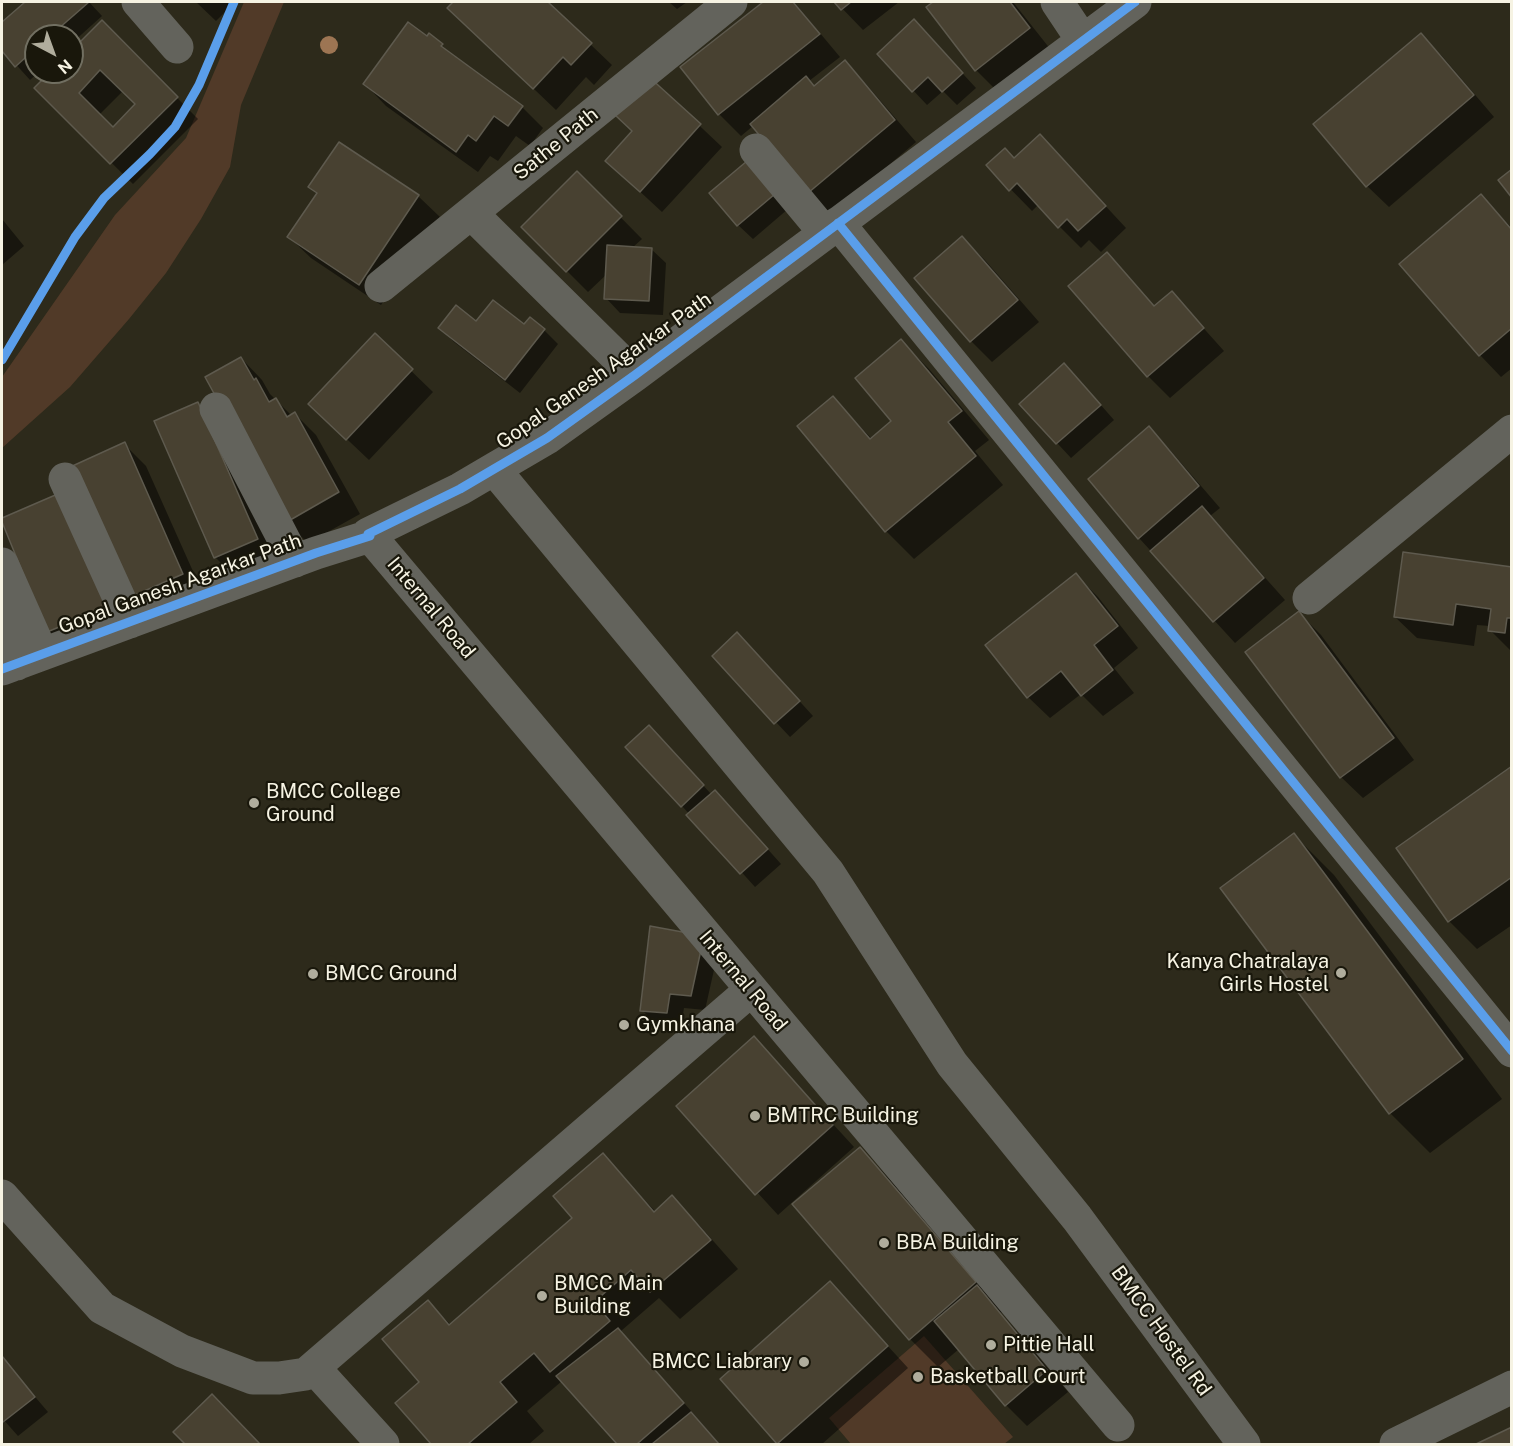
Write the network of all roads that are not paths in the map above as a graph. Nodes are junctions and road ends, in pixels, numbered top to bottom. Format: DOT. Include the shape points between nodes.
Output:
graph roads {
  1 [pos="138,2"];
  2 [pos="731,2"];
  3 [pos="1057,2"];
  4 [pos="1135,2"];
  5 [pos="1083,41"];
  6 [pos="177,47"];
  7 [pos="756,150"];
  8 [pos="471,213"];
  9 [pos="832,228"];
  10 [pos="381,286"];
  11 [pos="635,375"];
  12 [pos="216,409"];
  13 [pos="1512,431"];
  14 [pos="494,469"];
  15 [pos="65,479"];
  16 [pos="370,536"];
  17 [pos="295,561"];
  18 [pos="2,564"];
  19 [pos="1309,598"];
  20 [pos="130,622"];
  21 [pos="3,627"];
  22 [pos="20,662"];
  23 [pos="751,990"];
  24 [pos="1512,1051"];
  25 [pos="2,1196"];
  26 [pos="314,1368"];
  27 [pos="1512,1387"];
  28 [pos="1118,1425"];
  29 [pos="383,1444"];
  30 [pos="1244,1444"];
  31 [pos="1396,1444"];
  1 -- 6 [label="street"];
  2 -- 8 [label="street, Sathe Path"];
  3 -- 5 [label="street"];
  4 -- 5 [label="street, Gopal Ganesh Agarkar Path"];
  5 -- 9 [label="street, Gopal Ganesh Agarkar Path"];
  7 -- 9 [label="street"];
  8 -- 10 [label="street, Sathe Path"];
  8 -- 11 [label="street"];
  9 -- 11 [label="street, Gopal Ganesh Agarkar Path"];
  9 -- 24 [label="street"];
  11 -- 14 [label="street, Gopal Ganesh Agarkar Path" via="547,438"];
  12 -- 17 [label="street"];
  13 -- 19 [label="street"];
  14 -- 16 [label="street, Gopal Ganesh Agarkar Path"];
  14 -- 30 [label="street, BMCC Hostel Rd" via="828,872 952,1064 1077,1218"];
  15 -- 20 [label="street"];
  16 -- 17 [label="street, Gopal Ganesh Agarkar Path"];
  16 -- 23 [label="street, Internal Road"];
  17 -- 20 [label="street, Gopal Ganesh Agarkar Path"];
  18 -- 22 [label="street"];
  20 -- 22 [label="street, Gopal Ganesh Agarkar Path"];
  21 -- 22 [label="street"];
  23 -- 26 [label="street"];
  23 -- 28 [label="street, Internal Road"];
  25 -- 26 [label="street" via="102,1308 182,1351 253,1378 306,1374"];
  26 -- 29 [label="street"];
  27 -- 31 [label="street"];
}
